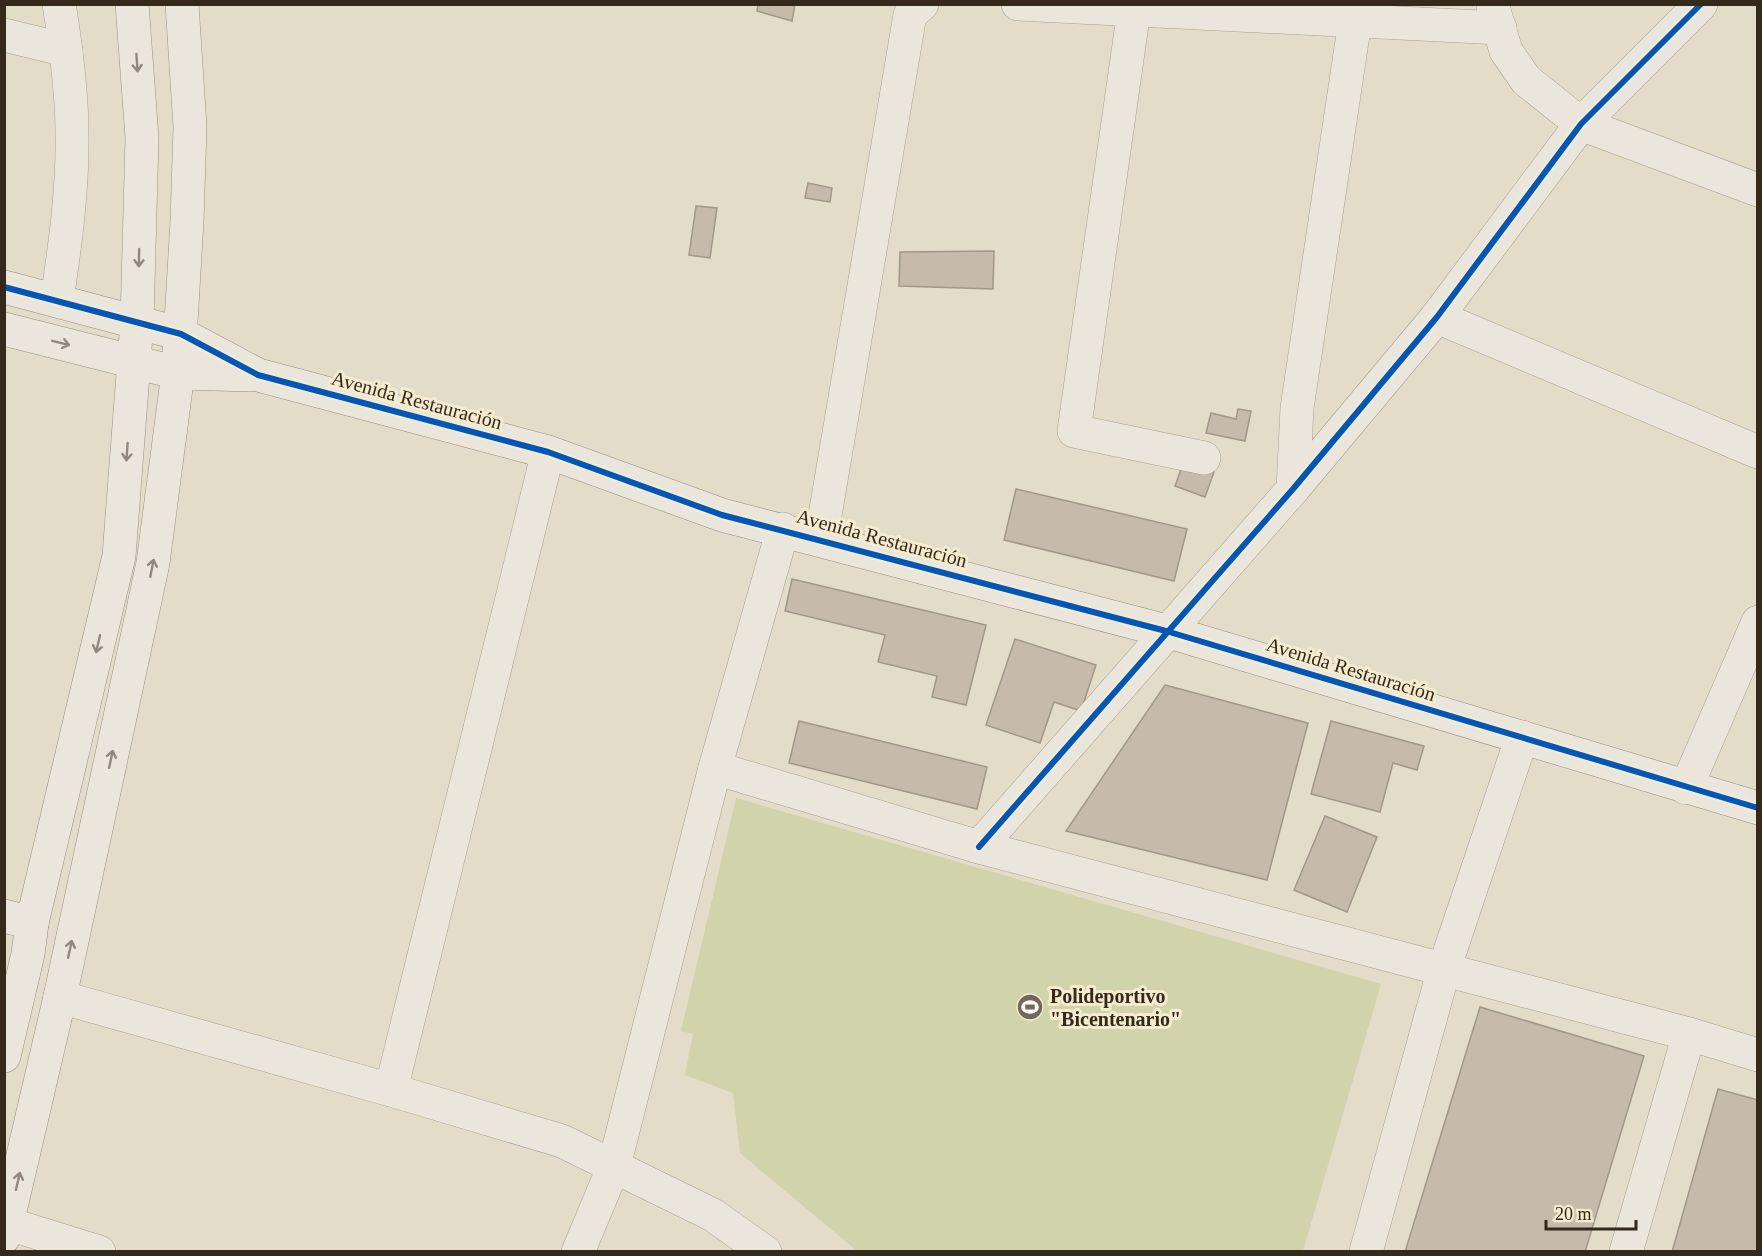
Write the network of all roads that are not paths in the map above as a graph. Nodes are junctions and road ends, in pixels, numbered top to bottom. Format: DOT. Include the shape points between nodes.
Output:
graph roads {
  1 [pos="60,4"];
  2 [pos="132,4"];
  3 [pos="182,4"];
  4 [pos="922,4"];
  5 [pos="1018,4"];
  6 [pos="1701,4"];
  7 [pos="1134,10"];
  8 [pos="1496,16"];
  9 [pos="1355,21"];
  10 [pos="4,35"];
  11 [pos="66,50"];
  12 [pos="1581,124"];
  13 [pos="1758,190"];
  14 [pos="4,287"];
  15 [pos="57,300"];
  16 [pos="1437,318"];
  17 [pos="137,322"];
  18 [pos="4,329"];
  19 [pos="181,334"];
  20 [pos="134,362"];
  21 [pos="178,373"];
  22 [pos="258,375"];
  23 [pos="548,452"];
  24 [pos="1758,452"];
  25 [pos="1204,459"];
  26 [pos="1293,489"];
  27 [pos="783,529"];
  28 [pos="821,539"];
  29 [pos="1758,622"];
  30 [pos="1166,631"];
  31 [pos="1522,737"];
  32 [pos="715,768"];
  33 [pos="1686,788"];
  34 [pos="1758,808"];
  35 [pos="979,848"];
  36 [pos="17,936"];
  37 [pos="1444,969"];
  38 [pos="60,997"];
  39 [pos="1689,1034"];
  40 [pos="1758,1055"];
  41 [pos="4,1056"];
  42 [pos="391,1090"];
  43 [pos="614,1166"];
  44 [pos="7,1231"];
  45 [pos="99,1251"];
  46 [pos="578,1251"];
  47 [pos="765,1251"];
  48 [pos="1366,1251"];
  49 [pos="1626,1251"];
  1 -- 11 [label="street"];
  2 -- 17 [label="street, one-way" via="142,138"];
  3 -- 19 [label="street" via="190,127"];
  4 -- 28 [label="street" via="910,15"];
  5 -- 7 [label="street"];
  6 -- 12 [label="street"];
  7 -- 9 [label="street"];
  7 -- 25 [label="street" via="1074,431"];
  8 -- 9 [label="street"];
  8 -- 12 [label="street" via="1506,51 1526,80"];
  9 -- 26 [label="street" via="1297,408"];
  10 -- 11 [label="street"];
  11 -- 15 [label="street" via="72,134"];
  12 -- 13 [label="street"];
  12 -- 16 [label="street"];
  14 -- 15 [label="street, Avenida Restauración"];
  15 -- 17 [label="street, Avenida Restauración"];
  16 -- 24 [label="street"];
  16 -- 26 [label="street"];
  17 -- 19 [label="street, Avenida Restauración"];
  17 -- 20 [label="street"];
  18 -- 20 [label="street, Avenida Restauración, one-way"];
  19 -- 21 [label="street"];
  19 -- 22 [label="street, Avenida Restauración"];
  20 -- 21 [label="street, Avenida Restauración"];
  20 -- 36 [label="street, one-way" via="119,556"];
  21 -- 22 [label="street, Avenida Restauración"];
  38 -- 21 [label="street, one-way" via="153,563"];
  22 -- 23 [label="street, Avenida Restauración"];
  23 -- 27 [label="street, Avenida Restauración" via="722,515"];
  23 -- 42 [label="street"];
  26 -- 30 [label="street"];
  27 -- 28 [label="street, Avenida Restauración"];
  27 -- 32 [label="street"];
  28 -- 30 [label="street, Avenida Restauración"];
  29 -- 33 [label="street"];
  30 -- 31 [label="street, Avenida Restauración"];
  30 -- 35 [label="street"];
  31 -- 33 [label="street, Avenida Restauración"];
  31 -- 37 [label="street"];
  32 -- 35 [label="street"];
  32 -- 43 [label="street"];
  33 -- 34 [label="street, Avenida Restauración"];
  35 -- 37 [label="street"];
  36 -- 41 [label="street"];
  37 -- 39 [label="street"];
  37 -- 48 [label="street"];
  38 -- 42 [label="street"];
  44 -- 38 [label="street, one-way"];
  39 -- 40 [label="street"];
  39 -- 49 [label="street"];
  42 -- 43 [label="street" via="561,1142"];
  43 -- 46 [label="street"];
  43 -- 47 [label="street" via="713,1215"];
  44 -- 45 [label="street"];
}
